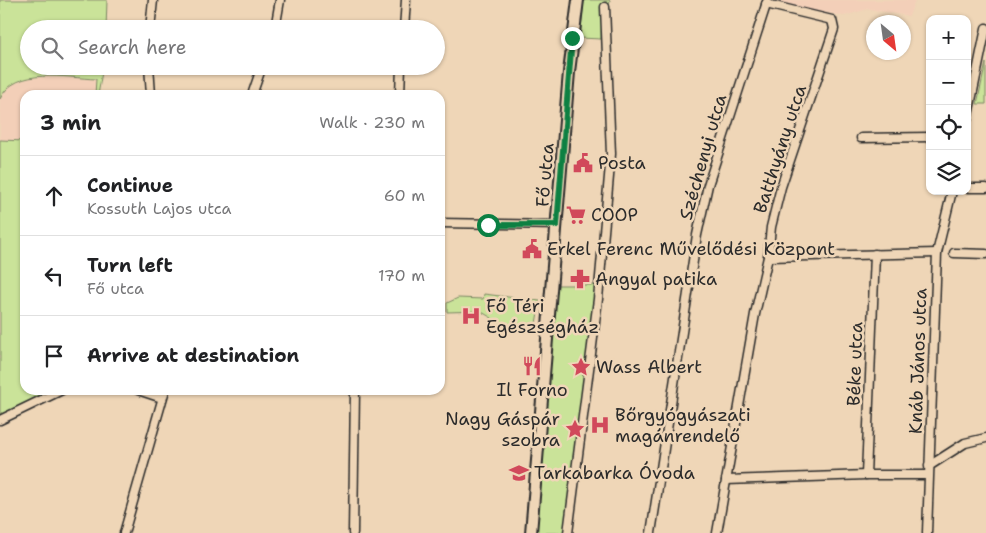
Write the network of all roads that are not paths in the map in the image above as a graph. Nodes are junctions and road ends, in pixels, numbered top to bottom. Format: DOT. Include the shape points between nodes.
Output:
graph roads {
  1 [pos="153,0"];
  2 [pos="280,0"];
  3 [pos="406,0"];
  4 [pos="578,0"];
  5 [pos="767,2"];
  6 [pos="604,7"];
  7 [pos="151,20"];
  8 [pos="277,20"];
  9 [pos="405,20"];
  10 [pos="986,28"];
  11 [pos="150,75"];
  12 [pos="259,75"];
  13 [pos="401,75"];
  14 [pos="151,90"];
  15 [pos="254,90"];
  16 [pos="400,90"];
  17 [pos="970,105"];
  18 [pos="926,137"];
  19 [pos="862,138"];
  20 [pos="971,188"];
  21 [pos="986,188"];
  22 [pos="951,195"];
  23 [pos="445,223"];
  24 [pos="557,225"];
  25 [pos="937,253"];
  26 [pos="954,253"];
  27 [pos="875,254"];
  28 [pos="986,254"];
  29 [pos="768,257"];
  30 [pos="52,395"];
  31 [pos="164,395"];
  32 [pos="356,395"];
  33 [pos="0,420"];
  34 [pos="986,438"];
  35 [pos="930,452"];
  36 [pos="944,455"];
  37 [pos="929,466"];
  38 [pos="866,475"];
  39 [pos="928,475"];
  40 [pos="726,480"];
  41 [pos="124,533"];
  42 [pos="353,533"];
  43 [pos="531,533"];
  44 [pos="568,533"];
  45 [pos="651,533"];
  46 [pos="717,533"];
  47 [pos="927,533"];
  1 -- 7 [label="street"];
  2 -- 8 [label="street"];
  3 -- 9 [label="street"];
  4 -- 24 [label="main road, Fő utca" via="571,45"];
  5 -- 29 [label="street, Batthyány utca" via="832,20 834,29 781,187 771,227"];
  5 -- 45 [label="street, Széchenyi utca" via="708,185 694,252"];
  6 -- 44 [label="street" via="611,154"];
  10 -- 17 [label="street"];
  11 -- 14 [label="street"];
  12 -- 15 [label="street"];
  13 -- 16 [label="street"];
  18 -- 19 [label="street"];
  20 -- 21 [label="street"];
  22 -- 25 [label="street, Knáb János utca"];
  23 -- 24 [label="street"];
  24 -- 43 [label="main road, Fő utca"];
  25 -- 27 [label="street"];
  25 -- 35 [label="street, Knáb János utca"];
  26 -- 28 [label="street"];
  27 -- 29 [label="street"];
  27 -- 38 [label="street, Béke utca"];
  29 -- 40 [label="street, Batthyány utca"];
  30 -- 33 [label="street"];
  31 -- 41 [label="street"];
  32 -- 42 [label="street"];
  34 -- 36 [label="street" via="965,443"];
  35 -- 36 [label="street"];
  35 -- 37 [label="street, Knáb János utca"];
  36 -- 37 [label="street"];
  37 -- 39 [label="street, Knáb János utca"];
  38 -- 39 [label="street"];
  38 -- 40 [label="street"];
  39 -- 47 [label="street, Knáb János utca"];
  40 -- 46 [label="street, Batthyány utca"];
}
